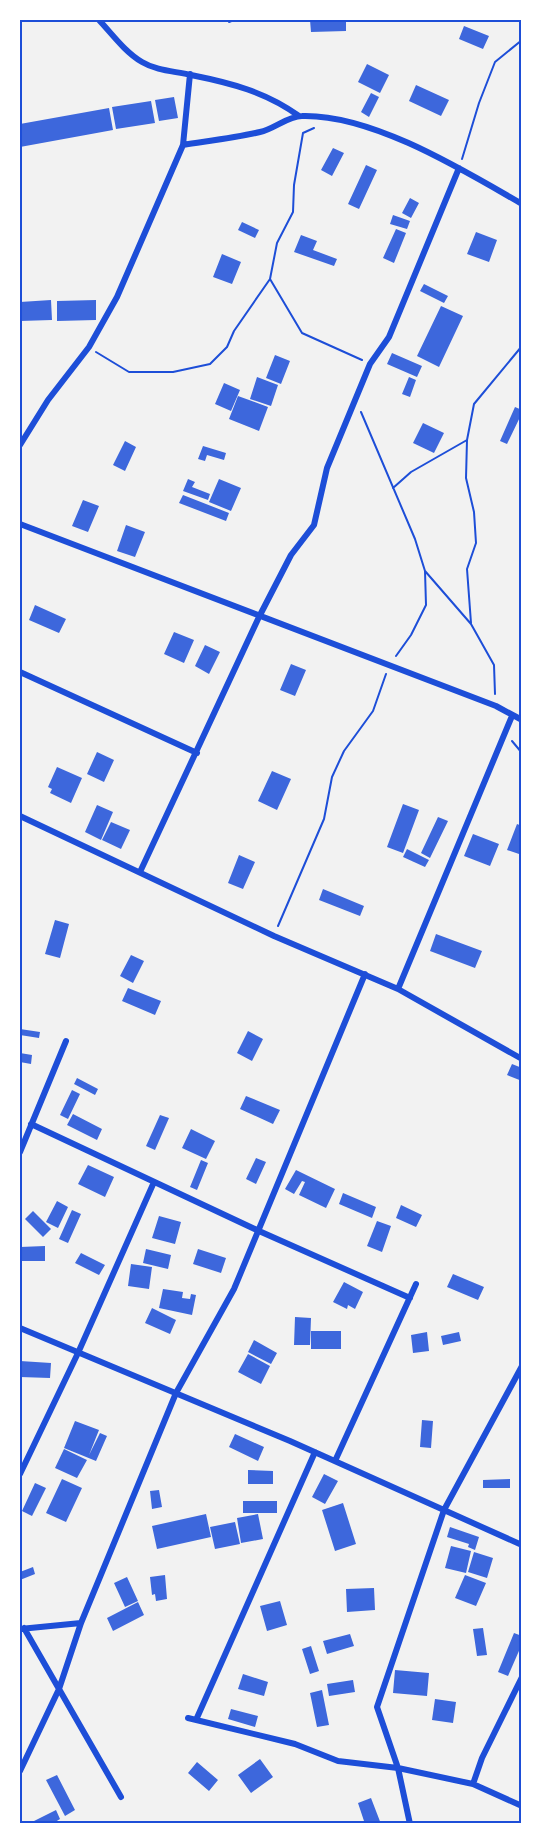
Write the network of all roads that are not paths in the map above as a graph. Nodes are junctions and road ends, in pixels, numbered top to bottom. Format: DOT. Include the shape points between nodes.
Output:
graph roads {
  1 [pos="99,20"];
  2 [pos="190,74"];
  3 [pos="299,116"];
  4 [pos="183,145"];
  5 [pos="459,168"];
  6 [pos="522,204"];
  7 [pos="20,445"];
  8 [pos="20,524"];
  9 [pos="259,617"];
  10 [pos="20,672"];
  11 [pos="512,716"];
  12 [pos="522,720"];
  13 [pos="197,753"];
  14 [pos="20,816"];
  15 [pos="140,872"];
  16 [pos="365,974"];
  17 [pos="398,989"];
  18 [pos="66,1041"];
  19 [pos="522,1059"];
  20 [pos="31,1124"];
  21 [pos="20,1152"];
  22 [pos="154,1182"];
  23 [pos="259,1231"];
  24 [pos="416,1284"];
  25 [pos="410,1298"];
  26 [pos="20,1328"];
  27 [pos="78,1353"];
  28 [pos="522,1366"];
  29 [pos="176,1393"];
  30 [pos="315,1452"];
  31 [pos="335,1461"];
  32 [pos="20,1474"];
  33 [pos="444,1510"];
  34 [pos="522,1545"];
  35 [pos="81,1623"];
  36 [pos="22,1629"];
  37 [pos="522,1677"];
  38 [pos="59,1689"];
  39 [pos="188,1718"];
  40 [pos="196,1720"];
  41 [pos="398,1768"];
  42 [pos="20,1771"];
  43 [pos="473,1784"];
  44 [pos="121,1797"];
  45 [pos="522,1806"];
  46 [pos="410,1824"];
  1 -- 2 [label="street" via="141,62 159,70"];
  2 -- 3 [label="street" via="275,98"];
  2 -- 4 [label="street"];
  3 -- 4 [label="street" via="262,132"];
  3 -- 5 [label="street" via="358,125 421,148"];
  4 -- 7 [label="street" via="117,297 89,347 48,400"];
  5 -- 6 [label="street"];
  5 -- 9 [label="street" via="389,337 370,364 327,468 314,525 291,555"];
  8 -- 9 [label="street"];
  9 -- 11 [label="street" via="496,706"];
  9 -- 13 [label="street"];
  10 -- 13 [label="street"];
  11 -- 12 [label="street"];
  11 -- 17 [label="street"];
  13 -- 15 [label="street"];
  14 -- 15 [label="street"];
  15 -- 16 [label="street"];
  16 -- 17 [label="street"];
  16 -- 23 [label="street"];
  17 -- 19 [label="street"];
  18 -- 20 [label="street"];
  20 -- 21 [label="street"];
  20 -- 22 [label="street"];
  22 -- 23 [label="street"];
  22 -- 27 [label="street"];
  23 -- 25 [label="street"];
  23 -- 29 [label="street" via="234,1289"];
  24 -- 25 [label="street"];
  25 -- 31 [label="street"];
  26 -- 27 [label="street"];
  27 -- 29 [label="street"];
  27 -- 32 [label="street"];
  28 -- 33 [label="street"];
  29 -- 30 [label="street"];
  29 -- 35 [label="street"];
  30 -- 31 [label="street"];
  30 -- 40 [label="street"];
  31 -- 33 [label="street"];
  33 -- 34 [label="street"];
  33 -- 41 [label="street" via="377,1707"];
  35 -- 36 [label="street"];
  35 -- 38 [label="street"];
  36 -- 38 [label="street"];
  37 -- 43 [label="street"];
  38 -- 42 [label="street"];
  38 -- 44 [label="street"];
  39 -- 40 [label="street"];
  40 -- 41 [label="street" via="295,1744 338,1761"];
  41 -- 43 [label="street"];
  41 -- 46 [label="street"];
  43 -- 45 [label="street"];
}
